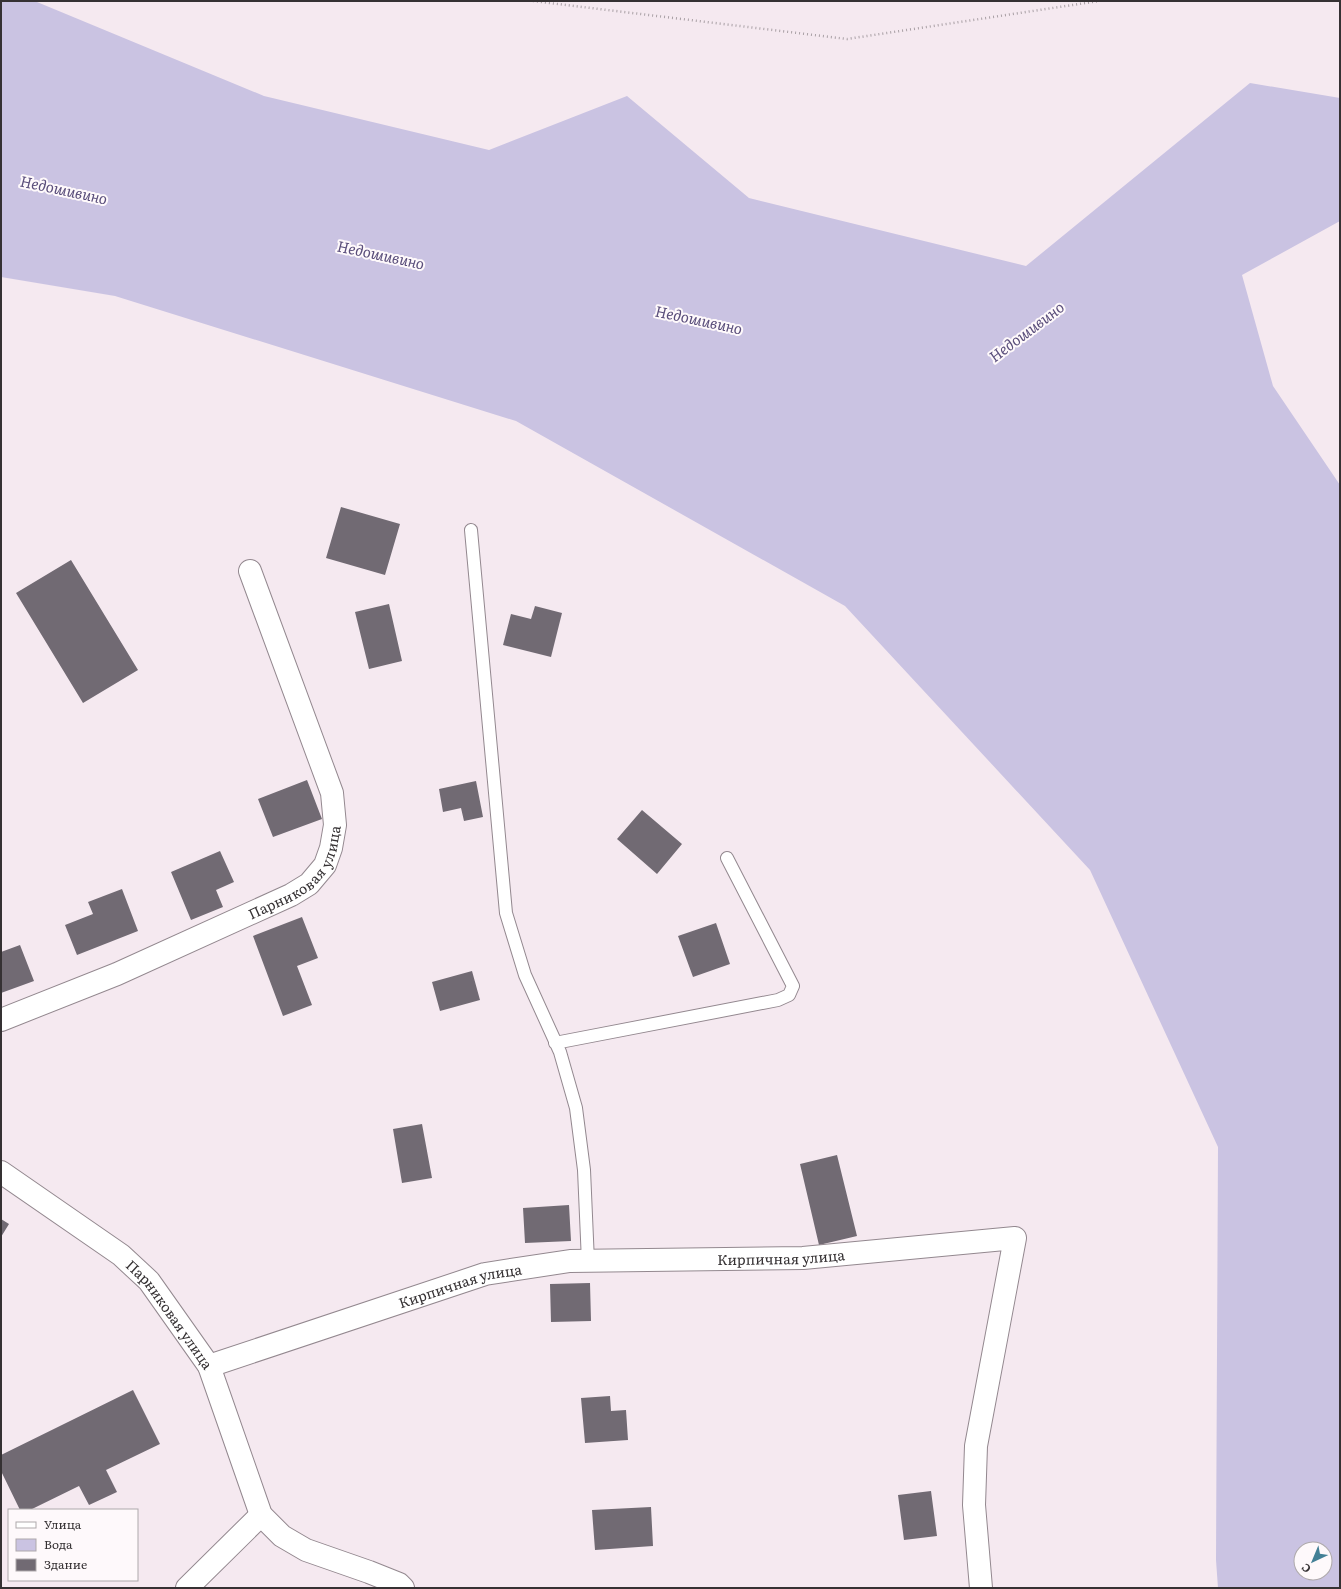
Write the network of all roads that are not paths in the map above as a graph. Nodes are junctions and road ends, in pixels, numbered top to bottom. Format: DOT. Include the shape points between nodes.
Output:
graph roads {
  1 [pos="471,530"];
  2 [pos="250,571"];
  3 [pos="727,858"];
  4 [pos="1,1020"];
  5 [pos="555,1043"];
  6 [pos="1,1172"];
  7 [pos="588,1262"];
  8 [pos="209,1366"];
  9 [pos="261,1515"];
  10 [pos="187,1588"];
  11 [pos="403,1588"];
  12 [pos="981,1588"];
  1 -- 5 [label="lane" via="506,913 526,975"];
  2 -- 4 [label="street, Парниковая улица" via="332,793 336,825 332,848 325,865 309,884 291,895 117,974"];
  3 -- 5 [label="lane" via="793,986 789,995 778,1000"];
  5 -- 7 [label="lane" via="576,1108 584,1170"];
  6 -- 8 [label="street, Парниковая улица" via="121,1254 148,1281"];
  7 -- 8 [label="street, Кирпичная улица" via="570,1262 485,1274"];
  7 -- 12 [label="street, Кирпичная улица" via="803,1258 1014,1238 976,1446 974,1505"];
  8 -- 9 [label="street, Парниковая улица"];
  9 -- 10 [label="street"];
  9 -- 11 [label="street, Парниковая улица" via="282,1536 306,1550"];
}
